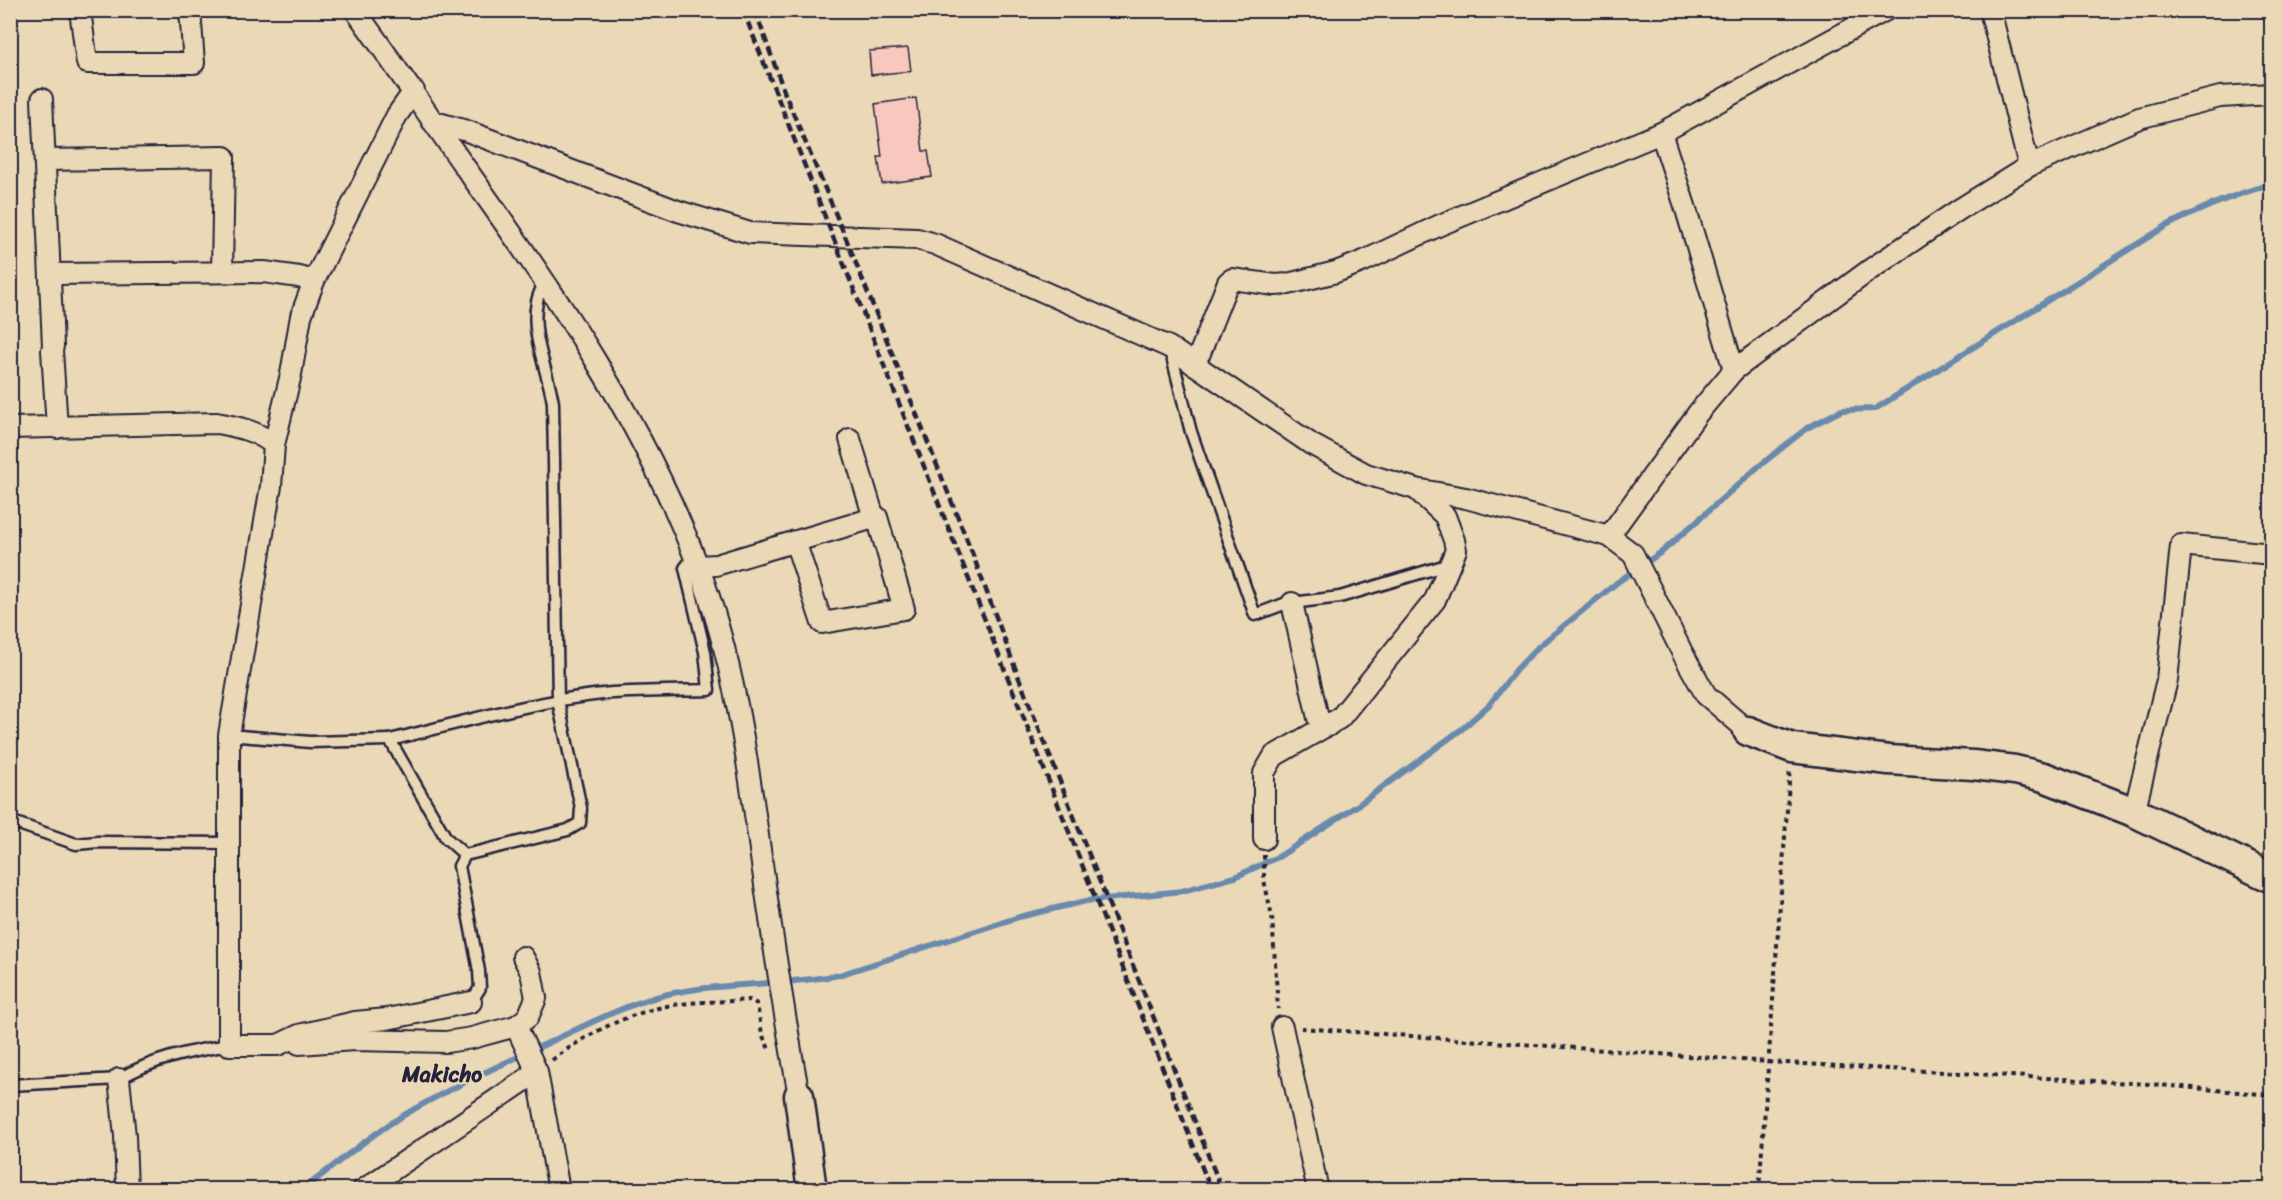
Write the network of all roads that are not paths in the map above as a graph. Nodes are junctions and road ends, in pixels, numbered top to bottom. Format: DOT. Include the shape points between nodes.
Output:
graph roads {
  1 [pos="80,10"];
  2 [pos="190,10"];
  3 [pos="355,10"];
  4 [pos="1886,10"];
  5 [pos="1990,10"];
  6 [pos="414,91"];
  7 [pos="2271,94"];
  8 [pos="42,99"];
  9 [pos="432,121"];
  10 [pos="1661,134"];
  11 [pos="46,159"];
  12 [pos="2029,166"];
  13 [pos="222,272"];
  14 [pos="51,274"];
  15 [pos="545,279"];
  16 [pos="314,281"];
  17 [pos="1169,347"];
  18 [pos="1193,364"];
  19 [pos="1734,370"];
  20 [pos="10,428"];
  21 [pos="57,428"];
  22 [pos="850,439"];
  23 [pos="274,445"];
  24 [pos="1416,489"];
  25 [pos="874,518"];
  26 [pos="1610,536"];
  27 [pos="795,541"];
  28 [pos="2271,554"];
  29 [pos="696,561"];
  30 [pos="1451,564"];
  31 [pos="1292,603"];
  32 [pos="558,701"];
  33 [pos="1328,726"];
  34 [pos="1748,730"];
  35 [pos="229,735"];
  36 [pos="390,740"];
  37 [pos="2134,812"];
  38 [pos="10,821"];
  39 [pos="1264,839"];
  40 [pos="229,843"];
  41 [pos="465,855"];
  42 [pos="2271,878"];
  43 [pos="523,957"];
  44 [pos="471,1002"];
  45 [pos="1282,1027"];
  46 [pos="518,1029"];
  47 [pos="229,1045"];
  48 [pos="278,1045"];
  49 [pos="534,1069"];
  50 [pos="119,1079"];
  51 [pos="10,1085"];
  52 [pos="799,1096"];
  53 [pos="127,1190"];
  54 [pos="363,1190"];
  55 [pos="559,1190"];
  56 [pos="812,1190"];
  57 [pos="1318,1190"];
  1 -- 2 [label="street" via="87,63 194,63"];
  3 -- 6 [label="street"];
  4 -- 10 [label="street"];
  5 -- 12 [label="street"];
  6 -- 9 [label="street"];
  6 -- 16 [label="street" via="397,115"];
  7 -- 12 [label="street" via="2220,97 2139,118"];
  8 -- 11 [label="street"];
  9 -- 15 [label="street"];
  9 -- 17 [label="street" via="678,211 750,233 917,238"];
  10 -- 18 [label="street" via="1336,272 1275,285 1232,279"];
  10 -- 19 [label="street"];
  11 -- 13 [label="street" via="224,157"];
  11 -- 14 [label="street"];
  12 -- 19 [label="street" via="1871,269"];
  13 -- 14 [label="street"];
  13 -- 16 [label="street" via="264,272"];
  14 -- 21 [label="street"];
  15 -- 29 [label="street" via="598,361 655,468"];
  15 -- 32 [label="lane" via="537,302 537,341 553,403"];
  16 -- 23 [label="street" via="302,316"];
  17 -- 18 [label="street"];
  17 -- 31 [label="lane" via="1191,432 1254,615"];
  18 -- 24 [label="street" via="1346,465"];
  19 -- 26 [label="street" via="1698,413"];
  20 -- 21 [label="street"];
  21 -- 23 [label="street" via="217,423 240,427"];
  22 -- 25 [label="street"];
  23 -- 35 [label="street" via="271,486"];
  24 -- 26 [label="street" via="1466,498"];
  24 -- 30 [label="street" via="1445,516 1456,550"];
  25 -- 27 [label="street"];
  25 -- 27 [label="street" via="877,517 904,609 822,623"];
  26 -- 34 [label="street" via="1633,554 1706,695"];
  27 -- 29 [label="street" via="716,565"];
  28 -- 37 [label="street" via="2181,546 2168,680"];
  29 -- 32 [label="lane" via="686,568 709,690 611,693"];
  29 -- 52 [label="street" via="735,692"];
  30 -- 31 [label="lane" via="1341,597"];
  30 -- 33 [label="street" via="1435,600 1340,718"];
  31 -- 33 [label="street" via="1318,718"];
  32 -- 36 [label="lane"];
  32 -- 41 [label="lane" via="581,808 580,823 568,830"];
  33 -- 39 [label="street" via="1281,751 1267,764"];
  34 -- 37 [label="street" via="1792,748 2015,770 2074,787"];
  35 -- 36 [label="lane" via="310,742"];
  35 -- 40 [label="street"];
  36 -- 41 [label="lane" via="446,838"];
  37 -- 42 [label="street"];
  38 -- 40 [label="lane" via="75,844"];
  40 -- 47 [label="street"];
  41 -- 44 [label="lane" via="459,866 480,988"];
  43 -- 46 [label="street" via="531,972 536,998"];
  44 -- 48 [label="street" via="298,1035"];
  45 -- 57 [label="street"];
  46 -- 48 [label="street" via="446,1042 354,1040"];
  46 -- 49 [label="street"];
  47 -- 48 [label="street"];
  47 -- 50 [label="lane" via="167,1058"];
  49 -- 54 [label="street"];
  49 -- 55 [label="street"];
  50 -- 51 [label="lane"];
  50 -- 53 [label="street"];
  52 -- 56 [label="street"];
}
